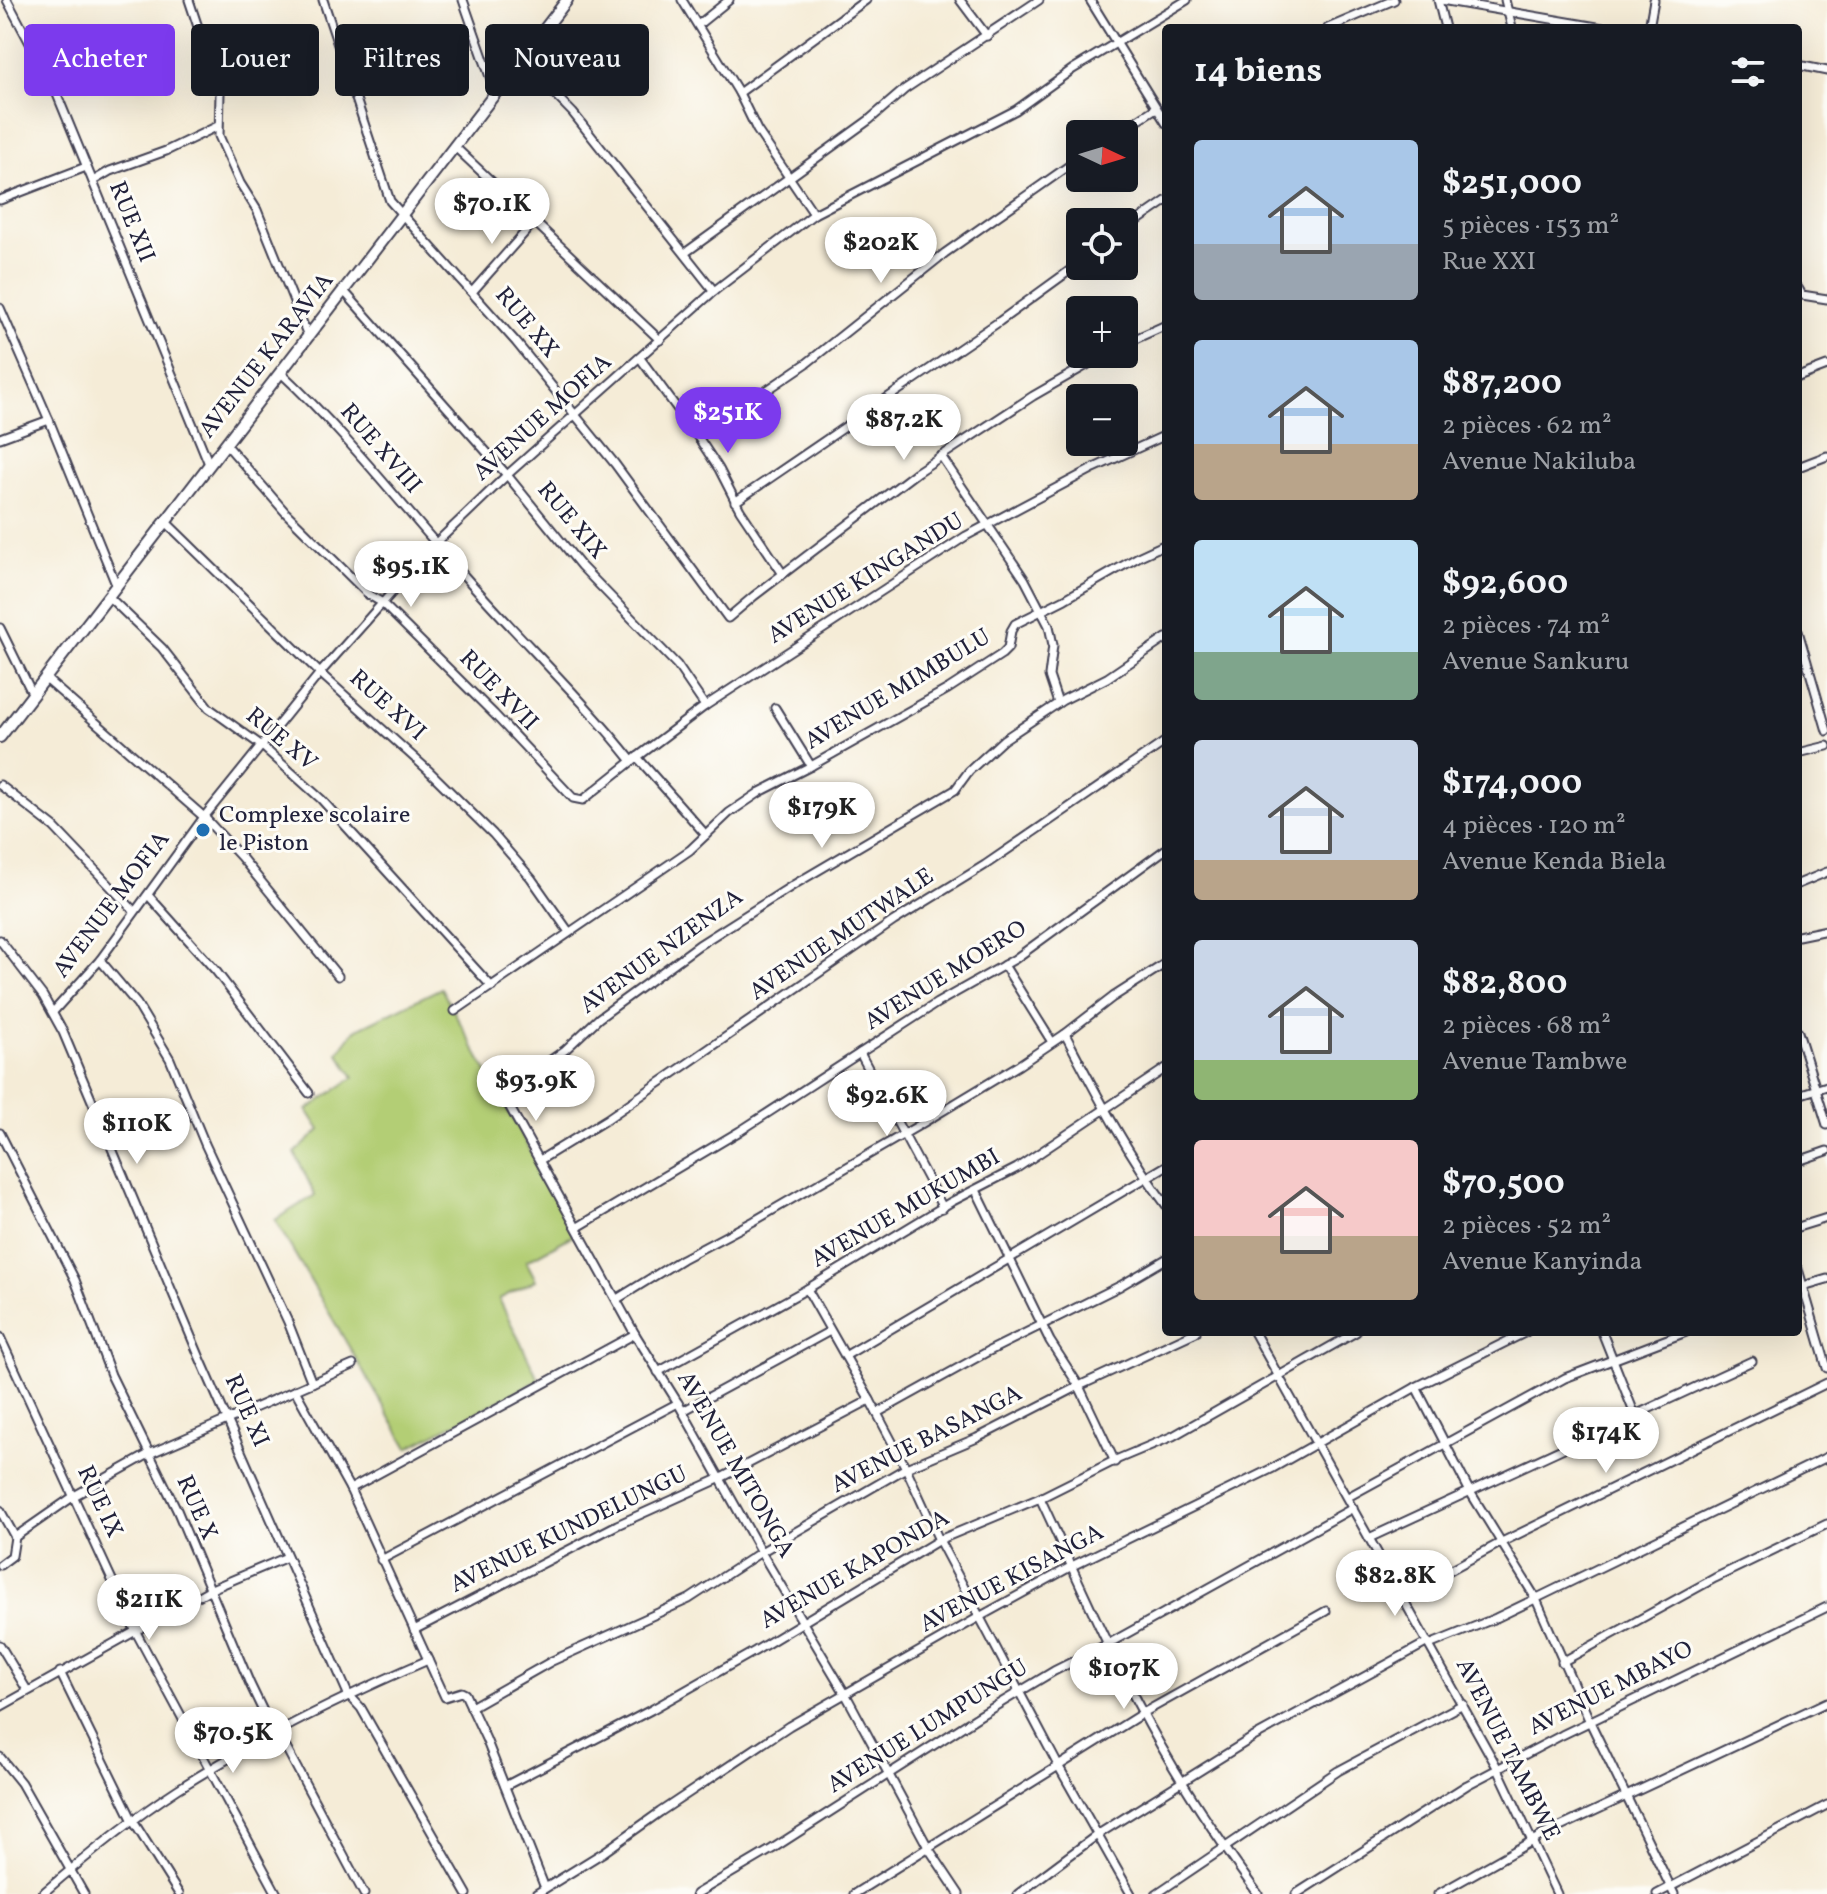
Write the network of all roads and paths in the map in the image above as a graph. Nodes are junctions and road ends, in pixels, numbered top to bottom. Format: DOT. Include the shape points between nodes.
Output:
graph roads {
  1 [pos="7,0"];
  2 [pos="189,0"];
  3 [pos="323,0"];
  4 [pos="463,0"];
  5 [pos="567,0"];
  6 [pos="682,0"];
  7 [pos="729,0"];
  8 [pos="866,0"];
  9 [pos="960,0"];
  10 [pos="1039,0"];
  11 [pos="1090,0"];
  12 [pos="1187,0"];
  13 [pos="1394,0"];
  14 [pos="1439,0"];
  15 [pos="1505,0"];
  16 [pos="1654,0"];
  17 [pos="1508,12"];
  18 [pos="549,24"];
  19 [pos="1337,24"];
  20 [pos="1444,24"];
  21 [pos="1511,24"];
  22 [pos="1579,24"];
  23 [pos="1650,24"];
  24 [pos="698,25"];
  25 [pos="987,36"];
  26 [pos="1115,44"];
  27 [pos="485,63"];
  28 [pos="1802,66"];
  29 [pos="1827,71"];
  30 [pos="739,93"];
  31 [pos="494,96"];
  32 [pos="556,96"];
  33 [pos="1160,111"];
  34 [pos="1138,122"];
  35 [pos="218,126"];
  36 [pos="455,147"];
  37 [pos="86,167"];
  38 [pos="1066,168"];
  39 [pos="789,176"];
  40 [pos="93,181"];
  41 [pos="0,200"];
  42 [pos="1162,204"];
  43 [pos="814,214"];
  44 [pos="401,215"];
  45 [pos="1138,220"];
  46 [pos="534,222"];
  47 [pos="685,253"];
  48 [pos="1066,273"];
  49 [pos="343,290"];
  50 [pos="473,291"];
  51 [pos="714,291"];
  52 [pos="1802,295"];
  53 [pos="1827,299"];
  54 [pos="0,308"];
  55 [pos="1162,327"];
  56 [pos="308,336"];
  57 [pos="1138,338"];
  58 [pos="660,340"];
  59 [pos="640,358"];
  60 [pos="1827,366"];
  61 [pos="1082,368"];
  62 [pos="280,372"];
  63 [pos="1802,375"];
  64 [pos="575,415"];
  65 [pos="49,420"];
  66 [pos="698,437"];
  67 [pos="1162,437"];
  68 [pos="0,438"];
  69 [pos="225,443"];
  70 [pos="941,456"];
  71 [pos="1827,456"];
  72 [pos="209,464"];
  73 [pos="1802,465"];
  74 [pos="507,475"];
  75 [pos="735,502"];
  76 [pos="166,522"];
  77 [pos="989,526"];
  78 [pos="435,544"];
  79 [pos="1162,546"];
  80 [pos="783,574"];
  81 [pos="117,587"];
  82 [pos="109,597"];
  83 [pos="381,602"];
  84 [pos="1041,610"];
  85 [pos="0,628"];
  86 [pos="1162,641"];
  87 [pos="1802,645"];
  88 [pos="320,673"];
  89 [pos="45,678"];
  90 [pos="33,695"];
  91 [pos="1058,703"];
  92 [pos="705,706"];
  93 [pos="775,708"];
  94 [pos="1827,731"];
  95 [pos="0,737"];
  96 [pos="1162,743"];
  97 [pos="262,746"];
  98 [pos="1827,746"];
  99 [pos="1802,752"];
  100 [pos="635,759"];
  101 [pos="811,766"];
  102 [pos="0,785"];
  103 [pos="573,798"];
  104 [pos="204,817"];
  105 [pos="706,835"];
  106 [pos="1162,852"];
  107 [pos="1827,872"];
  108 [pos="1802,882"];
  109 [pos="148,895"];
  110 [pos="134,911"];
  111 [pos="1827,930"];
  112 [pos="569,932"];
  113 [pos="1802,935"];
  114 [pos="0,940"];
  115 [pos="100,960"];
  116 [pos="1004,965"];
  117 [pos="1162,966"];
  118 [pos="338,976"];
  119 [pos="492,987"];
  120 [pos="455,1011"];
  121 [pos="53,1012"];
  122 [pos="1065,1034"];
  123 [pos="1052,1042"];
  124 [pos="1802,1046"];
  125 [pos="860,1053"];
  126 [pos="1162,1071"];
  127 [pos="1827,1086"];
  128 [pos="1815,1090"];
  129 [pos="309,1093"];
  130 [pos="1802,1094"];
  131 [pos="506,1095"];
  132 [pos="1105,1111"];
  133 [pos="1827,1125"];
  134 [pos="0,1133"];
  135 [pos="903,1135"];
  136 [pos="1827,1151"];
  137 [pos="540,1160"];
  138 [pos="1802,1160"];
  139 [pos="1162,1168"];
  140 [pos="1146,1178"];
  141 [pos="976,1190"];
  142 [pos="1162,1200"];
  143 [pos="943,1208"];
  144 [pos="1827,1218"];
  145 [pos="1802,1226"];
  146 [pos="578,1227"];
  147 [pos="1010,1260"];
  148 [pos="1162,1261"];
  149 [pos="1827,1279"];
  150 [pos="807,1289"];
  151 [pos="1802,1292"];
  152 [pos="617,1299"];
  153 [pos="1042,1326"];
  154 [pos="830,1331"];
  155 [pos="635,1334"];
  156 [pos="1187,1336"];
  157 [pos="1256,1336"];
  158 [pos="1349,1336"];
  159 [pos="1518,1336"];
  160 [pos="1604,1336"];
  161 [pos="1676,1336"];
  162 [pos="0,1337"];
  163 [pos="845,1356"];
  164 [pos="1614,1361"];
  165 [pos="1752,1361"];
  166 [pos="353,1365"];
  167 [pos="1827,1368"];
  168 [pos="658,1372"];
  169 [pos="1280,1377"];
  170 [pos="312,1383"];
  171 [pos="1827,1383"];
  172 [pos="1079,1386"];
  173 [pos="1416,1387"];
  174 [pos="295,1390"];
  175 [pos="870,1400"];
  176 [pos="678,1403"];
  177 [pos="683,1411"];
  178 [pos="877,1413"];
  179 [pos="1635,1415"];
  180 [pos="228,1420"];
  181 [pos="1317,1444"];
  182 [pos="1445,1444"];
  183 [pos="149,1454"];
  184 [pos="1827,1457"];
  185 [pos="1115,1462"];
  186 [pos="906,1468"];
  187 [pos="721,1478"];
  188 [pos="350,1489"];
  189 [pos="1469,1490"];
  190 [pos="74,1496"];
  191 [pos="1348,1497"];
  192 [pos="1040,1498"];
  193 [pos="1353,1508"];
  194 [pos="0,1510"];
  195 [pos="1827,1524"];
  196 [pos="15,1537"];
  197 [pos="1369,1538"];
  198 [pos="939,1540"];
  199 [pos="1502,1542"];
  200 [pos="761,1552"];
  201 [pos="287,1557"];
  202 [pos="381,1560"];
  203 [pos="0,1565"];
  204 [pos="1072,1566"];
  205 [pos="209,1590"];
  206 [pos="1400,1597"];
  207 [pos="1535,1597"];
  208 [pos="1827,1607"];
  209 [pos="1326,1611"];
  210 [pos="981,1616"];
  211 [pos="803,1622"];
  212 [pos="414,1630"];
  213 [pos="136,1632"];
  214 [pos="1108,1644"];
  215 [pos="1429,1644"];
  216 [pos="0,1645"];
  217 [pos="428,1660"];
  218 [pos="1562,1662"];
  219 [pos="60,1672"];
  220 [pos="27,1690"];
  221 [pos="1020,1693"];
  222 [pos="348,1694"];
  223 [pos="846,1695"];
  224 [pos="1827,1702"];
  225 [pos="1463,1704"];
  226 [pos="0,1707"];
  227 [pos="471,1707"];
  228 [pos="1143,1713"];
  229 [pos="1590,1722"];
  230 [pos="274,1734"];
  231 [pos="0,1757"];
  232 [pos="1059,1767"];
  233 [pos="1498,1769"];
  234 [pos="209,1770"];
  235 [pos="891,1774"];
  236 [pos="1183,1781"];
  237 [pos="505,1786"];
  238 [pos="1626,1796"];
  239 [pos="1827,1805"];
  240 [pos="133,1821"];
  241 [pos="1097,1835"];
  242 [pos="1533,1841"];
  243 [pos="929,1849"];
  244 [pos="1225,1849"];
  245 [pos="69,1869"];
  246 [pos="545,1888"];
  247 [pos="1672,1890"];
  248 [pos="42,1894"];
  249 [pos="84,1894"];
  250 [pos="179,1894"];
  251 [pos="277,1894"];
  252 [pos="364,1894"];
  253 [pos="467,1894"];
  254 [pos="536,1894"];
  255 [pos="696,1894"];
  256 [pos="854,1894"];
  257 [pos="959,1894"];
  258 [pos="1018,1894"];
  259 [pos="1131,1894"];
  260 [pos="1156,1894"];
  261 [pos="1258,1894"];
  262 [pos="1296,1894"];
  263 [pos="1438,1894"];
  264 [pos="1557,1894"];
  265 [pos="1657,1894"];
  1 -- 37 [label="street, RUE XII" via="56,92"];
  2 -- 35 [label="street" via="220,93"];
  3 -- 44 [label="street, RUE XX" via="390,201"];
  4 -- 27 [label="street"];
  5 -- 18 [label="street, AVENUE KARAVIA"];
  6 -- 24 [label="street"];
  7 -- 24 [label="street"];
  8 -- 30 [label="street"];
  9 -- 25 [label="street"];
  10 -- 25 [label="street"];
  11 -- 26 [label="street"];
  12 -- 26 [label="street, AVENUE MOFIA"];
  13 -- 19 [label="street"];
  14 -- 17 [label="street"];
  14 -- 20 [label="street"];
  15 -- 17 [label="street"];
  16 -- 23 [label="street"];
  17 -- 21 [label="street"];
  17 -- 22 [label="street"];
  24 -- 30 [label="street"];
  25 -- 39 [label="street" via="905,89"];
  26 -- 33 [label="street"];
  26 -- 43 [label="street, AVENUE MOFIA" via="1004,116"];
  28 -- 29 [label="street"];
  30 -- 39 [label="street"];
  31 -- 36 [label="street, AVENUE KARAVIA"];
  32 -- 47 [label="street"];
  33 -- 34 [label="street"];
  35 -- 40 [label="street"];
  35 -- 56 [label="street" via="228,160 257,210"];
  36 -- 44 [label="street, AVENUE KARAVIA"];
  36 -- 46 [label="street"];
  37 -- 40 [label="street, RUE XII"];
  37 -- 41 [label="street"];
  38 -- 66 [label="street" via="945,253 807,363"];
  39 -- 43 [label="street"];
  39 -- 47 [label="street"];
  40 -- 72 [label="street, RUE XII"];
  42 -- 45 [label="street"];
  43 -- 51 [label="street, AVENUE MOFIA"];
  44 -- 49 [label="street, AVENUE KARAVIA"];
  44 -- 50 [label="street, RUE XX"];
  46 -- 50 [label="street"];
  46 -- 58 [label="street"];
  47 -- 51 [label="street"];
  48 -- 75 [label="street"];
  49 -- 56 [label="street, AVENUE KARAVIA"];
  49 -- 74 [label="street, RUE XIX"];
  50 -- 64 [label="street, RUE XX"];
  51 -- 58 [label="street, AVENUE MOFIA"];
  52 -- 53 [label="street"];
  54 -- 65 [label="street"];
  55 -- 57 [label="street"];
  56 -- 62 [label="street, AVENUE KARAVIA"];
  58 -- 59 [label="street, AVENUE MOFIA"];
  59 -- 64 [label="street, AVENUE MOFIA"];
  59 -- 66 [label="street"];
  60 -- 63 [label="street"];
  61 -- 70 [label="street"];
  62 -- 69 [label="street, AVENUE KARAVIA"];
  62 -- 78 [label="street, RUE XVIII" via="344,435"];
  64 -- 74 [label="street, AVENUE MOFIA"];
  64 -- 80 [label="street, RUE XX" via="727,617"];
  65 -- 68 [label="street"];
  65 -- 81 [label="street"];
  66 -- 75 [label="street"];
  67 -- 77 [label="street, AVENUE KINGANDU"];
  69 -- 72 [label="street, AVENUE KARAVIA"];
  69 -- 83 [label="street, RUE XVII" via="286,513"];
  70 -- 77 [label="street"];
  70 -- 80 [label="street"];
  71 -- 73 [label="street"];
  72 -- 76 [label="street, AVENUE KARAVIA"];
  74 -- 78 [label="street, AVENUE MOFIA"];
  74 -- 92 [label="street, RUE XIX" via="581,566 677,665"];
  75 -- 80 [label="street"];
  76 -- 81 [label="street, AVENUE KARAVIA"];
  76 -- 88 [label="street, RUE XVI"];
  77 -- 84 [label="street"];
  77 -- 92 [label="street, AVENUE KINGANDU"];
  78 -- 83 [label="street, AVENUE MOFIA"];
  78 -- 100 [label="street, RUE XVIII"];
  79 -- 84 [label="street, AVENUE MIMBULU"];
  81 -- 82 [label="street, AVENUE KARAVIA"];
  82 -- 89 [label="street, AVENUE KARAVIA"];
  82 -- 97 [label="street, RUE XV" via="162,648 209,708"];
  83 -- 88 [label="street, AVENUE MOFIA"];
  83 -- 103 [label="street, RUE XVII"];
  84 -- 91 [label="street" via="1053,638 1049,676"];
  84 -- 101 [label="street, AVENUE MIMBULU" via="1015,624 1002,654"];
  85 -- 90 [label="street"];
  86 -- 91 [label="street, AVENUE NZENZA" via="1098,684"];
  87 -- 94 [label="street"];
  88 -- 97 [label="street, AVENUE MOFIA"];
  88 -- 112 [label="street, RUE XVI" via="493,834"];
  89 -- 90 [label="street, AVENUE KARAVIA"];
  89 -- 104 [label="street"];
  90 -- 95 [label="street, AVENUE KARAVIA"];
  91 -- 131 [label="street, AVENUE NZENZA" via="1003,740 955,790 699,945"];
  92 -- 100 [label="street, AVENUE KINGANDU"];
  93 -- 101 [label="street"];
  96 -- 137 [label="street, AVENUE MUTWALE"];
  97 -- 104 [label="street, AVENUE MOFIA"];
  97 -- 119 [label="street, RUE XV" via="321,799"];
  98 -- 99 [label="street"];
  100 -- 103 [label="street, AVENUE KINGANDU" via="583,800"];
  100 -- 105 [label="street"];
  101 -- 105 [label="street, AVENUE MIMBULU" via="760,792"];
  102 -- 110 [label="street" via="54,827"];
  104 -- 109 [label="street, AVENUE MOFIA"];
  104 -- 118 [label="street"];
  105 -- 112 [label="street, AVENUE MIMBULU"];
  106 -- 116 [label="street, AVENUE MOERO"];
  107 -- 108 [label="street"];
  109 -- 110 [label="street, AVENUE MOFIA"];
  109 -- 129 [label="street" via="216,971"];
  110 -- 115 [label="street, AVENUE MOFIA"];
  111 -- 113 [label="street"];
  112 -- 119 [label="street, AVENUE MIMBULU"];
  114 -- 121 [label="street, RUE XI"];
  115 -- 121 [label="street, AVENUE MOFIA"];
  115 -- 170 [label="street" via="137,1004 170,1059"];
  116 -- 123 [label="street"];
  116 -- 125 [label="street, AVENUE MOERO"];
  117 -- 122 [label="street"];
  119 -- 120 [label="street, AVENUE MIMBULU"];
  121 -- 180 [label="street, RUE XI"];
  122 -- 123 [label="street"];
  122 -- 132 [label="street"];
  123 -- 135 [label="street"];
  124 -- 128 [label="street"];
  125 -- 135 [label="street"];
  125 -- 146 [label="street, AVENUE MOERO"];
  126 -- 132 [label="street, AVENUE MUKUMBI"];
  127 -- 128 [label="street"];
  128 -- 130 [label="street"];
  128 -- 133 [label="street"];
  131 -- 137 [label="street, AVENUE MITONGA"];
  132 -- 140 [label="street"];
  132 -- 141 [label="street, AVENUE MUKUMBI"];
  134 -- 183 [label="street, RUE X" via="75,1280 111,1375"];
  135 -- 143 [label="street"];
  135 -- 152 [label="street"];
  136 -- 138 [label="street"];
  137 -- 146 [label="street, AVENUE MITONGA"];
  139 -- 140 [label="street"];
  140 -- 142 [label="street"];
  140 -- 147 [label="street"];
  141 -- 143 [label="street, AVENUE MUKUMBI"];
  141 -- 147 [label="street"];
  143 -- 150 [label="street, AVENUE MUKUMBI"];
  144 -- 145 [label="street"];
  146 -- 152 [label="street, AVENUE MITONGA"];
  147 -- 153 [label="street"];
  147 -- 163 [label="street"];
  148 -- 153 [label="street"];
  149 -- 151 [label="street"];
  150 -- 154 [label="street"];
  150 -- 168 [label="street, AVENUE MUKUMBI"];
  151 -- 167 [label="street"];
  152 -- 155 [label="street, AVENUE MITONGA"];
  153 -- 172 [label="street"];
  153 -- 178 [label="street"];
  154 -- 163 [label="street"];
  154 -- 177 [label="street"];
  155 -- 168 [label="street, AVENUE MITONGA"];
  155 -- 188 [label="street"];
  156 -- 172 [label="street, AVENUE BASANGA"];
  157 -- 169 [label="street, AVENUE TAMBWE"];
  158 -- 169 [label="street, AVENUE KAPONDA"];
  159 -- 173 [label="street, AVENUE KISANGA"];
  160 -- 164 [label="street"];
  161 -- 164 [label="street"];
  162 -- 190 [label="street, RUE IX"];
  163 -- 175 [label="street"];
  164 -- 179 [label="street"];
  164 -- 182 [label="street" via="1565,1378"];
  165 -- 179 [label="street"];
  166 -- 170 [label="street"];
  168 -- 176 [label="street, AVENUE MITONGA"];
  169 -- 181 [label="street, AVENUE TAMBWE"];
  169 -- 185 [label="street, AVENUE KAPONDA"];
  170 -- 174 [label="street"];
  171 -- 199 [label="street"];
  172 -- 185 [label="street"];
  172 -- 186 [label="street, AVENUE BASANGA"];
  173 -- 181 [label="street, AVENUE KISANGA"];
  173 -- 182 [label="street"];
  174 -- 180 [label="street"];
  174 -- 188 [label="street"];
  175 -- 178 [label="street"];
  175 -- 187 [label="street, AVENUE KUNDELUNGU"];
  176 -- 177 [label="street, AVENUE MITONGA"];
  176 -- 202 [label="street"];
  177 -- 187 [label="street, AVENUE MITONGA"];
  178 -- 186 [label="street"];
  179 -- 189 [label="street"];
  180 -- 183 [label="street"];
  180 -- 201 [label="street, RUE XI"];
  181 -- 191 [label="street, AVENUE TAMBWE"];
  181 -- 204 [label="street, AVENUE KISANGA"];
  182 -- 189 [label="street"];
  182 -- 191 [label="street"];
  183 -- 190 [label="street"];
  183 -- 205 [label="street, RUE X"];
  184 -- 207 [label="street"];
  185 -- 192 [label="street, AVENUE KAPONDA"];
  186 -- 198 [label="street"];
  186 -- 200 [label="street, AVENUE BASANGA"];
  187 -- 200 [label="street, AVENUE MITONGA"];
  187 -- 212 [label="street, AVENUE KUNDELUNGU" via="617,1525"];
  188 -- 202 [label="street"];
  189 -- 197 [label="street"];
  189 -- 199 [label="street"];
  190 -- 196 [label="street"];
  190 -- 213 [label="street, RUE IX"];
  191 -- 193 [label="street, AVENUE TAMBWE"];
  192 -- 198 [label="street, AVENUE KAPONDA"];
  192 -- 204 [label="street"];
  193 -- 197 [label="street, AVENUE TAMBWE"];
  193 -- 214 [label="street, AVENUE LUMPUNGU"];
  194 -- 196 [label="street"];
  195 -- 218 [label="street, AVENUE MBAYO"];
  196 -- 203 [label="street" via="12,1556"];
  197 -- 206 [label="street, AVENUE TAMBWE"];
  198 -- 210 [label="street"];
  198 -- 211 [label="street, AVENUE KAPONDA"];
  199 -- 206 [label="street"];
  199 -- 207 [label="street"];
  200 -- 211 [label="street, AVENUE MITONGA"];
  200 -- 227 [label="street, AVENUE BASANGA" via="689,1599 552,1661"];
  201 -- 205 [label="street"];
  201 -- 222 [label="street, RUE XI"];
  202 -- 212 [label="street"];
  204 -- 210 [label="street, AVENUE KISANGA"];
  204 -- 214 [label="street"];
  205 -- 213 [label="street"];
  205 -- 230 [label="street, RUE X"];
  206 -- 215 [label="street, AVENUE TAMBWE"];
  207 -- 215 [label="street"];
  207 -- 218 [label="street"];
  208 -- 229 [label="street, AVENUE MBAYO"];
  209 -- 228 [label="street"];
  210 -- 221 [label="street"];
  210 -- 223 [label="street, AVENUE KISANGA"];
  211 -- 223 [label="street, AVENUE MITONGA"];
  211 -- 237 [label="street, AVENUE KAPONDA"];
  212 -- 217 [label="street"];
  213 -- 219 [label="street"];
  213 -- 234 [label="street, RUE IX"];
  214 -- 221 [label="street, AVENUE LUMPUNGU"];
  214 -- 228 [label="street"];
  215 -- 225 [label="street, AVENUE TAMBWE"];
  215 -- 236 [label="street"];
  216 -- 220 [label="street"];
  217 -- 222 [label="street"];
  217 -- 227 [label="street" via="445,1697 463,1692"];
  218 -- 229 [label="street"];
  219 -- 220 [label="street"];
  219 -- 240 [label="street"];
  220 -- 226 [label="street"];
  221 -- 232 [label="street"];
  221 -- 235 [label="street, AVENUE LUMPUNGU"];
  222 -- 230 [label="street"];
  222 -- 253 [label="street, RUE XI" via="361,1708"];
  223 -- 235 [label="street, AVENUE MITONGA"];
  223 -- 246 [label="street, AVENUE KISANGA" via="789,1726"];
  224 -- 238 [label="street"];
  225 -- 233 [label="street, AVENUE TAMBWE"];
  225 -- 244 [label="street" via="1338,1771"];
  227 -- 237 [label="street"];
  228 -- 232 [label="street"];
  228 -- 236 [label="street"];
  229 -- 233 [label="street, AVENUE MBAYO"];
  229 -- 238 [label="street"];
  230 -- 234 [label="street"];
  230 -- 252 [label="street, RUE X"];
  231 -- 245 [label="street" via="21,1783"];
  232 -- 241 [label="street"];
  232 -- 243 [label="street"];
  233 -- 242 [label="street, AVENUE TAMBWE"];
  233 -- 262 [label="street, AVENUE MBAYO"];
  234 -- 240 [label="street"];
  234 -- 251 [label="street, RUE IX"];
  235 -- 243 [label="street, AVENUE MITONGA"];
  235 -- 255 [label="street, AVENUE LUMPUNGU"];
  236 -- 241 [label="street"];
  236 -- 244 [label="street"];
  237 -- 246 [label="street"];
  238 -- 242 [label="street"];
  238 -- 247 [label="street"];
  239 -- 247 [label="street"];
  240 -- 245 [label="street"];
  240 -- 250 [label="street"];
  241 -- 258 [label="street"];
  241 -- 259 [label="street"];
  242 -- 263 [label="street"];
  242 -- 264 [label="street, AVENUE TAMBWE"];
  243 -- 256 [label="street"];
  243 -- 257 [label="street, AVENUE MITONGA"];
  244 -- 260 [label="street"];
  244 -- 261 [label="street"];
  245 -- 248 [label="street"];
  245 -- 249 [label="street"];
  246 -- 254 [label="street, AVENUE KISANGA"];
  247 -- 265 [label="street"];
}
